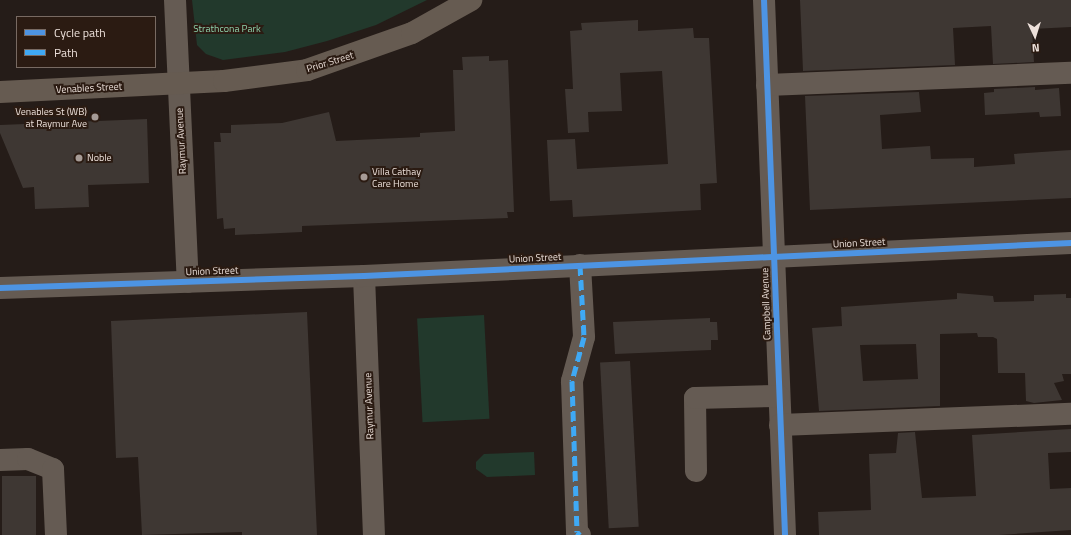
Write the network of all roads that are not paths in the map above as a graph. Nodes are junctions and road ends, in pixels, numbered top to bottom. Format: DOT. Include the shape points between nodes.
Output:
graph roads {
  1 [pos="175,0"];
  2 [pos="471,0"];
  3 [pos="764,0"];
  4 [pos="1071,73"];
  5 [pos="178,84"];
  6 [pos="767,86"];
  7 [pos="0,92"];
  8 [pos="1071,243"];
  9 [pos="775,256"];
  10 [pos="580,266"];
  11 [pos="364,276"];
  12 [pos="188,282"];
  13 [pos="0,288"];
  14 [pos="779,396"];
  15 [pos="1071,414"];
  16 [pos="780,425"];
  17 [pos="0,460"];
  18 [pos="696,471"];
  19 [pos="56,535"];
  20 [pos="374,535"];
  21 [pos="580,535"];
  22 [pos="785,535"];
  1 -- 5 [label="street, Raymur Avenue"];
  2 -- 5 [label="main road, Prior Street" via="412,33 306,70 260,78"];
  3 -- 6 [label="street, Campbell Avenue"];
  4 -- 6 [label="street"];
  5 -- 7 [label="main road, Venables Street"];
  5 -- 12 [label="street, Raymur Avenue"];
  6 -- 9 [label="street, Campbell Avenue"];
  8 -- 9 [label="street, Union Street"];
  9 -- 10 [label="street, Union Street"];
  9 -- 14 [label="street, Campbell Avenue"];
  10 -- 11 [label="street, Union Street"];
  10 -- 21 [label="street" via="584,337 572,381 577,532"];
  11 -- 12 [label="street, Union Street"];
  11 -- 20 [label="street, Raymur Avenue"];
  12 -- 13 [label="street, Union Street"];
  14 -- 16 [label="street, Campbell Avenue"];
  14 -- 18 [label="street" via="695,398"];
  15 -- 16 [label="street"];
  16 -- 22 [label="street, Campbell Avenue"];
  17 -- 19 [label="street" via="28,459 53,469"];
}
